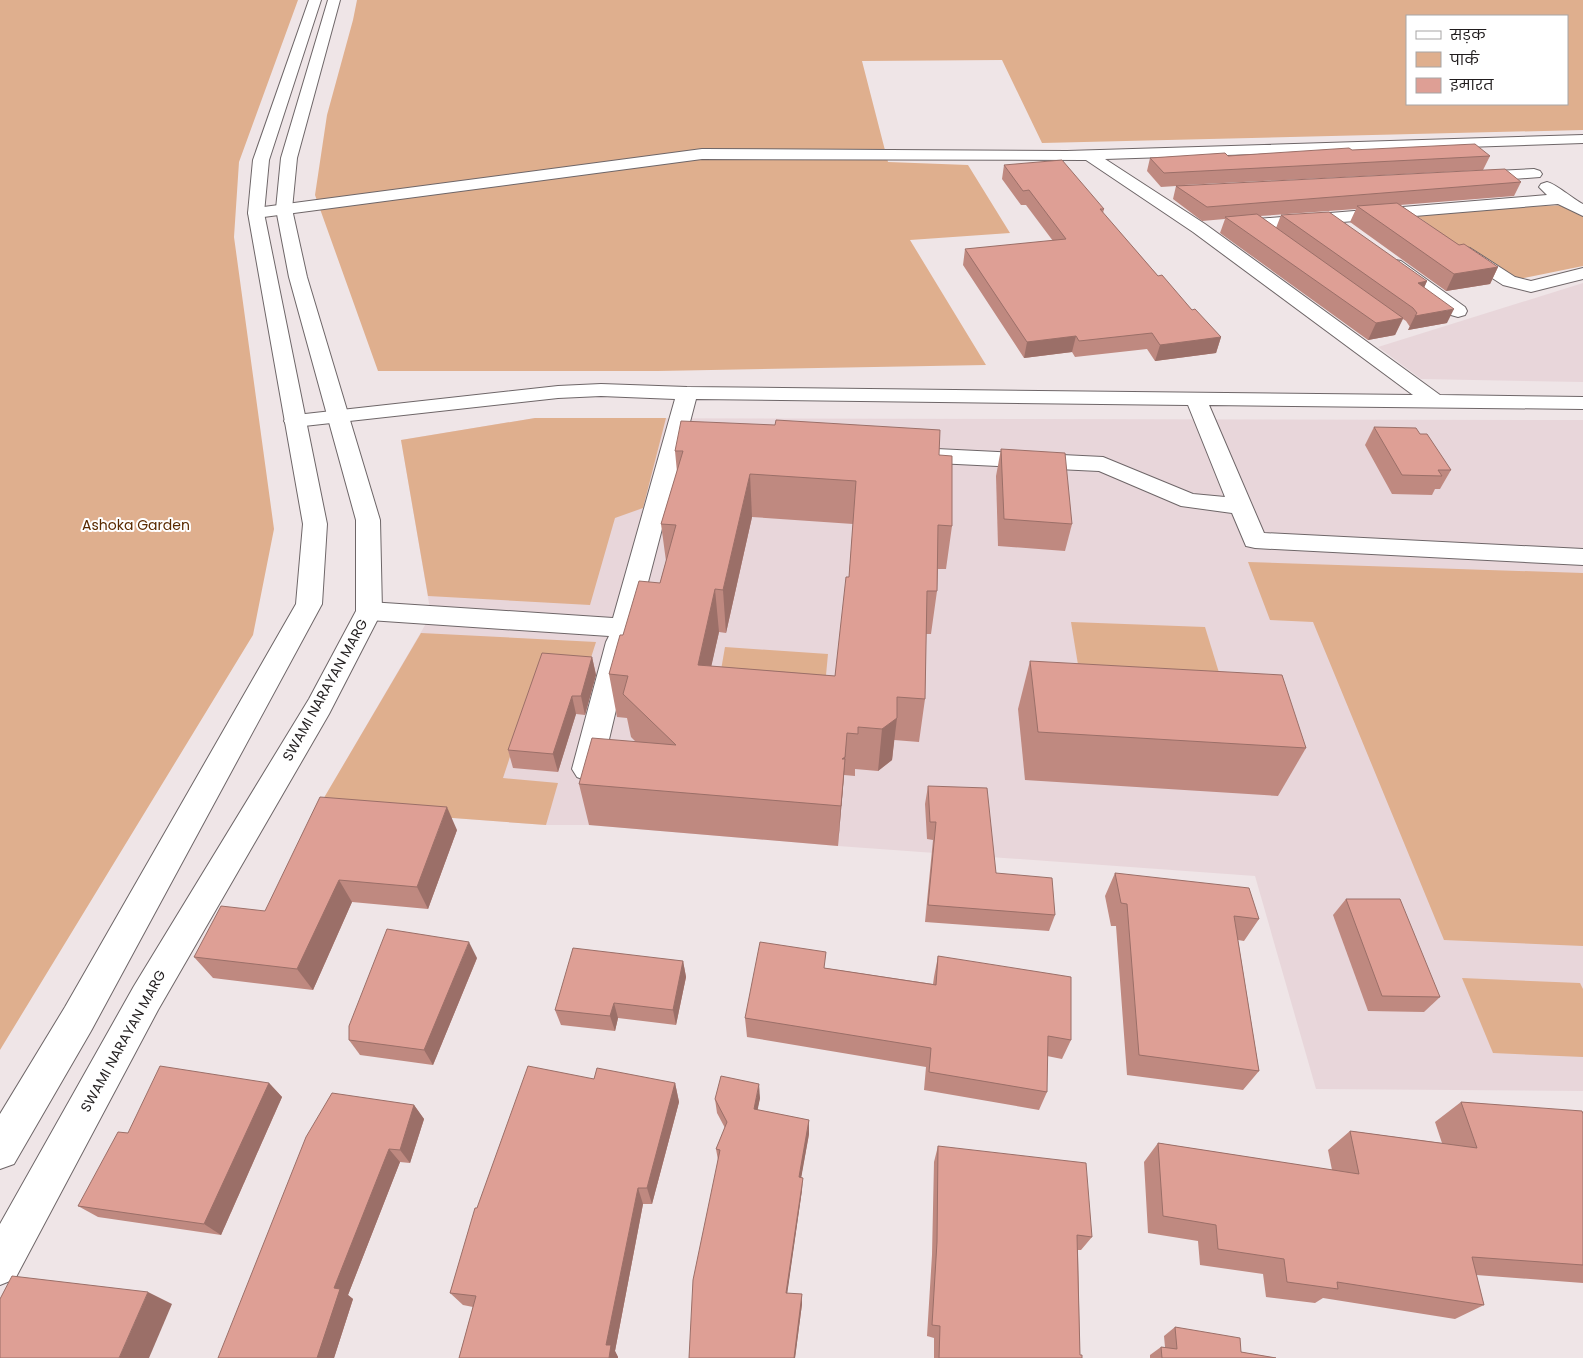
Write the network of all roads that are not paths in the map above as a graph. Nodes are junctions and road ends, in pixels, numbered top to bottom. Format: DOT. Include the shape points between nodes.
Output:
graph roads {
  1 [pos="315,0"];
  2 [pos="334,0"];
  3 [pos="1583,139"];
  4 [pos="1498,143"];
  5 [pos="1090,156"];
  6 [pos="1534,174"];
  7 [pos="1464,178"];
  8 [pos="1177,192"];
  9 [pos="1147,194"];
  10 [pos="1561,199"];
  11 [pos="284,209"];
  12 [pos="1583,211"];
  13 [pos="1403,212"];
  14 [pos="256,213"];
  15 [pos="1330,218"];
  16 [pos="1256,224"];
  17 [pos="1199,228"];
  18 [pos="1427,228"];
  19 [pos="1354,236"];
  20 [pos="1280,241"];
  21 [pos="1452,244"];
  22 [pos="1378,253"];
  23 [pos="1583,273"];
  24 [pos="1458,311"];
  25 [pos="687,393"];
  26 [pos="1196,400"];
  27 [pos="1436,402"];
  28 [pos="1583,403"];
  29 [pos="338,417"];
  30 [pos="295,420"];
  31 [pos="891,454"];
  32 [pos="1241,506"];
  33 [pos="1583,557"];
  34 [pos="369,611"];
  35 [pos="623,628"];
  36 [pos="587,769"];
  37 [pos="0,1150"];
  38 [pos="0,1264"];
  1 -- 14 [label="street" via="261,160"];
  2 -- 11 [label="street, SWAMI NARAYAN MARG" via="289,158"];
  3 -- 4 [label="street"];
  4 -- 5 [label="street"];
  4 -- 6 [label="street"];
  5 -- 9 [label="street"];
  5 -- 11 [label="street" via="688,154"];
  6 -- 7 [label="street"];
  6 -- 10 [label="street"];
  8 -- 9 [label="street"];
  9 -- 17 [label="street"];
  10 -- 12 [label="street"];
  10 -- 13 [label="street"];
  11 -- 14 [label="street"];
  11 -- 29 [label="street, SWAMI NARAYAN MARG" via="298,277"];
  13 -- 15 [label="street"];
  13 -- 18 [label="street"];
  14 -- 30 [label="street"];
  15 -- 16 [label="street"];
  15 -- 19 [label="street"];
  16 -- 17 [label="street"];
  16 -- 20 [label="street"];
  17 -- 27 [label="street"];
  21 -- 23 [label="street" via="1509,280 1530,287"];
  22 -- 24 [label="street"];
  25 -- 26 [label="street"];
  25 -- 29 [label="street" via="558,392"];
  25 -- 35 [label="street" via="684,444"];
  26 -- 27 [label="street"];
  26 -- 32 [label="street"];
  27 -- 28 [label="street"];
  29 -- 30 [label="street"];
  29 -- 34 [label="street, SWAMI NARAYAN MARG" via="368,520"];
  30 -- 37 [label="street" via="315,524 308,604 82,1010"];
  31 -- 32 [label="street" via="1103,464 1188,501"];
  32 -- 33 [label="street" via="1255,540"];
  34 -- 35 [label="street"];
  34 -- 38 [label="street, SWAMI NARAYAN MARG" via="319,706 146,998"];
  35 -- 36 [label="street"];
}
